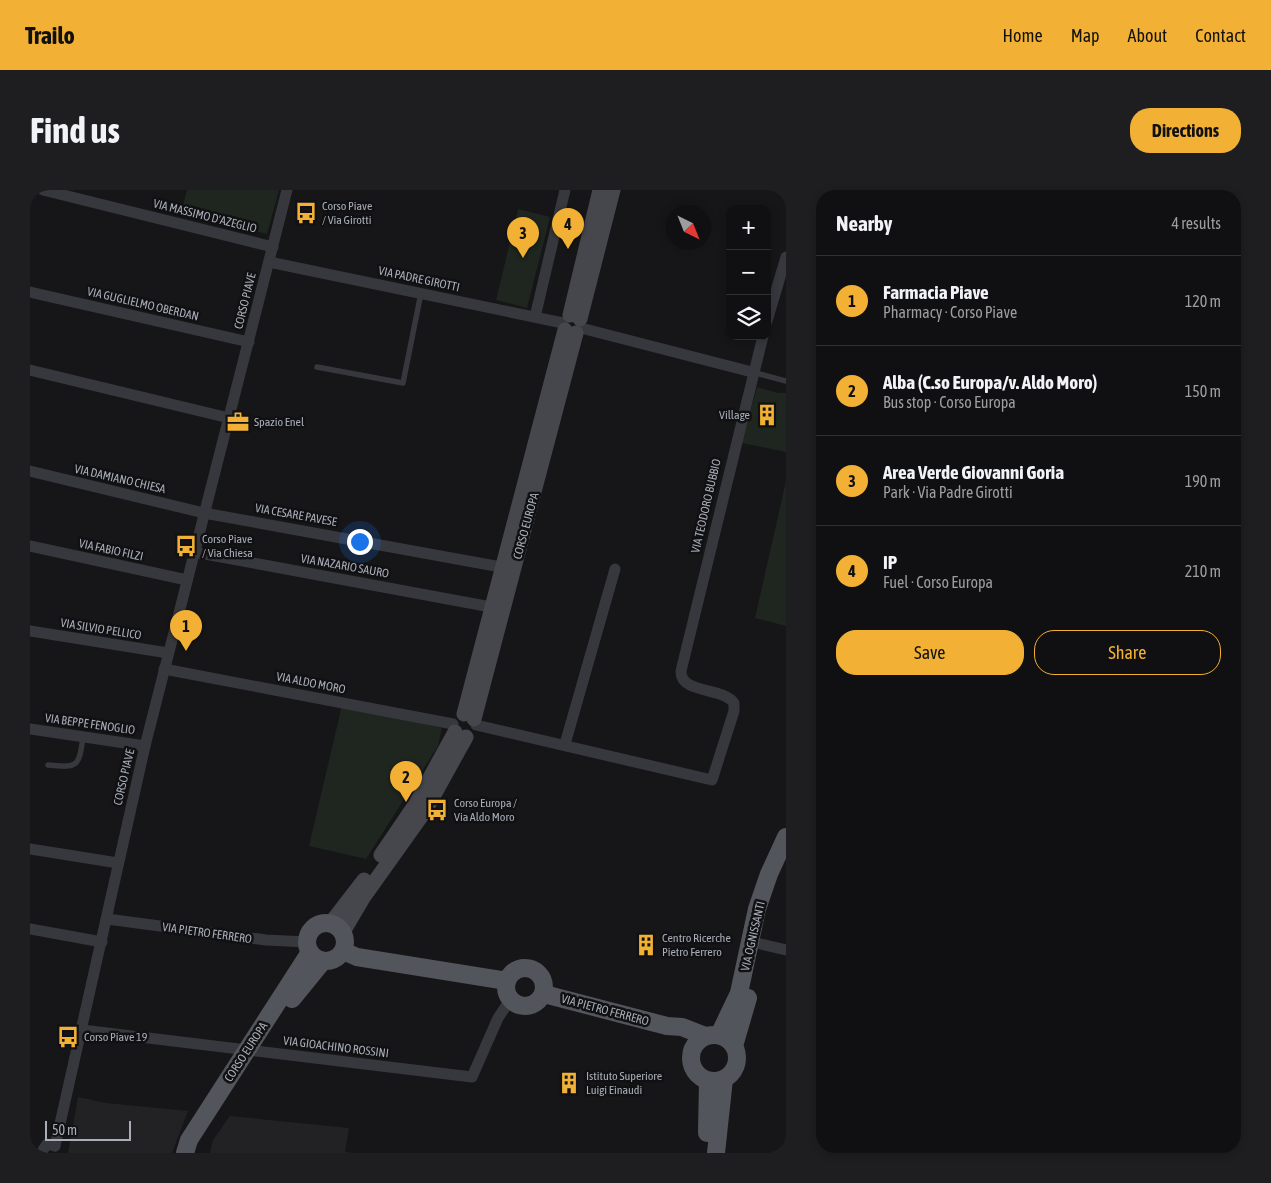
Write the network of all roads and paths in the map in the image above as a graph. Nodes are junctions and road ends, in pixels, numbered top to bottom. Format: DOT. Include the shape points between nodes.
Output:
graph roads {
  1 [pos="43,190"];
  2 [pos="287,190"];
  3 [pos="565,190"];
  4 [pos="600,190"];
  5 [pos="613,190"];
  6 [pos="273,247"];
  7 [pos="786,257"];
  8 [pos="269,264"];
  9 [pos="30,292"];
  10 [pos="421,293"];
  11 [pos="771,308"];
  12 [pos="535,317"];
  13 [pos="573,325"];
  14 [pos="762,340"];
  15 [pos="249,342"];
  16 [pos="317,367"];
  17 [pos="30,370"];
  18 [pos="752,372"];
  19 [pos="786,381"];
  20 [pos="229,418"];
  21 [pos="30,471"];
  22 [pos="204,512"];
  23 [pos="30,546"];
  24 [pos="194,552"];
  25 [pos="502,567"];
  26 [pos="615,569"];
  27 [pos="187,580"];
  28 [pos="492,607"];
  29 [pos="30,631"];
  30 [pos="168,654"];
  31 [pos="164,669"];
  32 [pos="684,682"];
  33 [pos="465,725"];
  34 [pos="30,729"];
  35 [pos="83,737"];
  36 [pos="565,744"];
  37 [pos="146,746"];
  38 [pos="48,765"];
  39 [pos="786,837"];
  40 [pos="30,848"];
  41 [pos="786,854"];
  42 [pos="118,863"];
  43 [pos="107,918"];
  44 [pos="336,928"];
  45 [pos="30,929"];
  46 [pos="102,942"];
  47 [pos="761,944"];
  48 [pos="786,950"];
  49 [pos="313,951"];
  50 [pos="343,951"];
  51 [pos="507,981"];
  52 [pos="544,994"];
  53 [pos="510,1000"];
  54 [pos="667,1026"];
  55 [pos="82,1030"];
  56 [pos="712,1035"];
  57 [pos="734,1046"];
  58 [pos="692,1049"];
  59 [pos="251,1050"];
  60 [pos="716,1080"];
  61 [pos="57,1149"];
  62 [pos="41,1153"];
  63 [pos="185,1153"];
  64 [pos="194,1153"];
  65 [pos="706,1153"];
  66 [pos="716,1153"];
  1 -- 6 [label="street, VIA MASSIMO D'AZEGLIO"];
  2 -- 6 [label="street, CORSO PIAVE"];
  3 -- 12 [label="street"];
  4 -- 13 [label="main road, CORSO EUROPA"];
  5 -- 13 [label="main road, CORSO EUROPA"];
  6 -- 8 [label="street, CORSO PIAVE"];
  7 -- 11 [label="street"];
  8 -- 10 [label="street, VIA PADRE GIROTTI"];
  8 -- 15 [label="street, CORSO PIAVE"];
  9 -- 15 [label="street, VIA GUGLIELMO OBERDAN"];
  10 -- 12 [label="street, VIA PADRE GIROTTI"];
  10 -- 16 [label="lane" via="403,383"];
  12 -- 13 [label="street, VIA PADRE GIROTTI"];
  13 -- 18 [label="street, VIA PADRE GIROTTI"];
  13 -- 25 [label="main road, CORSO EUROPA"];
  13 -- 33 [label="main road, CORSO EUROPA"];
  14 -- 18 [label="street, VIA TEODORO BUBBIO"];
  15 -- 20 [label="street, CORSO PIAVE"];
  17 -- 20 [label="street"];
  18 -- 19 [label="lane"];
  18 -- 32 [label="street, VIA TEODORO BUBBIO" via="681,671"];
  20 -- 22 [label="street, CORSO PIAVE"];
  21 -- 22 [label="street, VIA DAMIANO CHIESA"];
  22 -- 24 [label="street, CORSO PIAVE"];
  22 -- 25 [label="street, VIA CESARE PAVESE"];
  23 -- 27 [label="street, VIA FABIO FILZI"];
  24 -- 27 [label="street, CORSO PIAVE"];
  24 -- 28 [label="street, VIA NAZARIO SAURO"];
  25 -- 28 [label="main road, CORSO EUROPA"];
  26 -- 36 [label="street"];
  27 -- 30 [label="street, CORSO PIAVE"];
  28 -- 33 [label="main road, CORSO EUROPA"];
  29 -- 30 [label="street, VIA SILVIO PELLICO"];
  30 -- 31 [label="street, CORSO PIAVE"];
  31 -- 33 [label="street, VIA ALDO MORO"];
  31 -- 37 [label="street, CORSO PIAVE"];
  32 -- 36 [label="street, VIA ALDO MORO" via="729,698 734,703 712,780"];
  33 -- 36 [label="street, VIA ALDO MORO"];
  33 -- 44 [label="main road, CORSO EUROPA" via="425,811 363,898"];
  34 -- 35 [label="street, VIA BEPPE FENOGLIO"];
  35 -- 37 [label="street, VIA BEPPE FENOGLIO"];
  35 -- 38 [label="lane" via="80,758 75,765"];
  37 -- 42 [label="street, CORSO PIAVE"];
  39 -- 56 [label="main road, VIA OGNISSANTI" via="757,909 739,993"];
  40 -- 42 [label="street"];
  41 -- 47 [label="main road, VIA OGNISSANTI" via="766,910"];
  42 -- 43 [label="street, CORSO PIAVE"];
  43 -- 46 [label="street, CORSO PIAVE"];
  43 -- 49 [label="street, VIA PIETRO FERRERO" via="266,940"];
  44 -- 49 [label="main road" via="316,926 312,930"];
  44 -- 50 [label="main road" via="345,945"];
  45 -- 46 [label="street"];
  46 -- 55 [label="street, CORSO PIAVE"];
  47 -- 48 [label="street"];
  47 -- 57 [label="main road, VIA OGNISSANTI" via="754,981"];
  49 -- 50 [label="main road" via="334,959"];
  49 -- 59 [label="main road, CORSO EUROPA"];
  50 -- 51 [label="main road" via="357,957"];
  51 -- 52 [label="main road" via="517,970 532,969 543,979"];
  51 -- 53 [label="main road" via="505,987"];
  52 -- 53 [label="main road" via="529,1007"];
  52 -- 54 [label="main road, VIA PIETRO FERRERO"];
  53 -- 59 [label="street, VIA GIOACHINO ROSSINI" via="498,1018 472,1077"];
  54 -- 56 [label="main road, VIA PIETRO FERRERO"];
  54 -- 58 [label="main road"];
  55 -- 59 [label="street, VIA GIOACHINO ROSSINI"];
  55 -- 61 [label="street, CORSO PIAVE"];
  56 -- 57 [label="main road" via="730,1041"];
  56 -- 58 [label="main road"];
  57 -- 60 [label="main road" via="737,1053 735,1068"];
  58 -- 60 [label="main road" via="690,1056 694,1070"];
  59 -- 63 [label="main road, CORSO EUROPA" via="189,1140"];
  59 -- 64 [label="main road, CORSO EUROPA" via="197,1141"];
  60 -- 65 [label="main road"];
  60 -- 66 [label="main road"];
  61 -- 62 [label="street" via="47,1144"];
}
